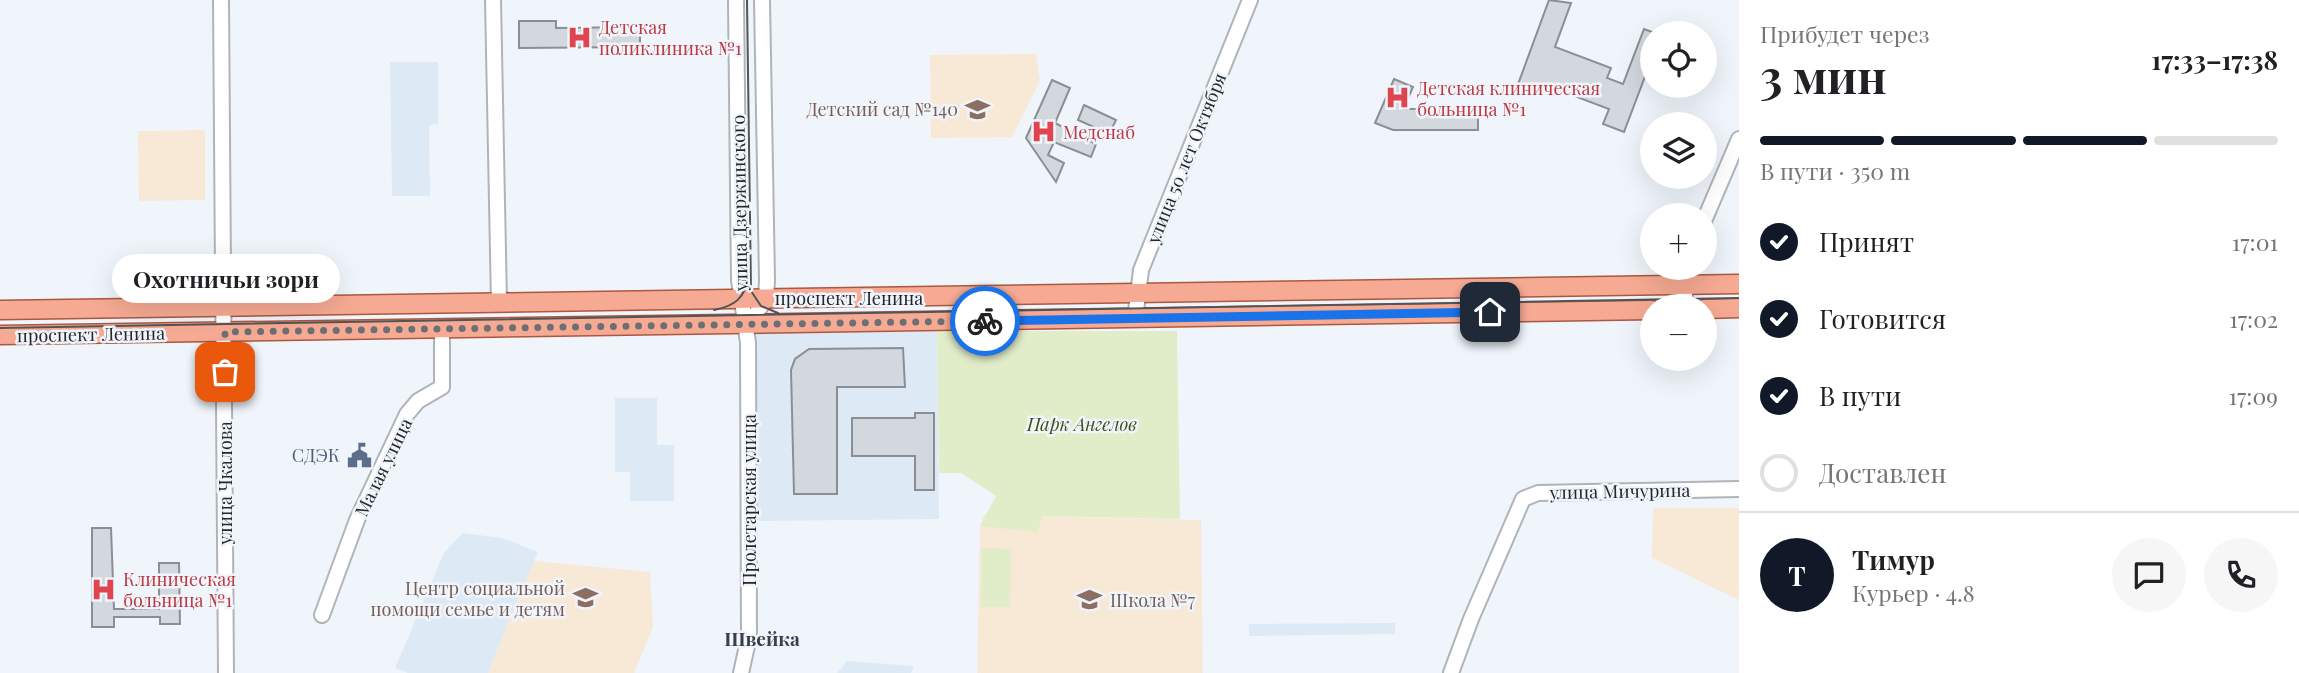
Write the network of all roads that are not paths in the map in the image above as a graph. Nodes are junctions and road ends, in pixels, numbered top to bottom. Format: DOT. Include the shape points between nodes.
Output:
graph roads {
  1 [pos="220,0"];
  2 [pos="493,0"];
  3 [pos="736,0"];
  4 [pos="762,0"];
  5 [pos="1250,0"];
  6 [pos="1739,139"];
  7 [pos="1712,203"];
  8 [pos="1640,277"];
  9 [pos="1712,280"];
  10 [pos="1739,284"];
  11 [pos="1137,294"];
  12 [pos="740,299"];
  13 [pos="766,299"];
  14 [pos="499,303"];
  15 [pos="225,306"];
  16 [pos="1739,308"];
  17 [pos="1717,309"];
  18 [pos="0,310"];
  19 [pos="1640,310"];
  20 [pos="1135,319"];
  21 [pos="748,326"];
  22 [pos="442,329"];
  23 [pos="225,332"];
  24 [pos="0,335"];
  25 [pos="1739,489"];
  26 [pos="322,614"];
  27 [pos="226,673"];
  28 [pos="741,673"];
  29 [pos="1451,673"];
  1 -- 15 [label="street, улица Чкалова"];
  2 -- 14 [label="street"];
  3 -- 12 [label="street, улица Дзержинского"];
  4 -- 13 [label="street, улица Дзержинского"];
  5 -- 11 [label="street, улица 50 лет Октября" via="1140,270"];
  6 -- 7 [label="street"];
  8 -- 11 [label="main road, проспект Ленина"];
  9 -- 10 [label="main road, проспект Ленина"];
  11 -- 13 [label="main road, проспект Ленина"];
  11 -- 20 [label="street, улица 50 лет Октября"];
  12 -- 13 [label="main road, проспект Ленина"];
  12 -- 14 [label="main road, проспект Ленина"];
  12 -- 21 [label="street, улица Дзержинского"];
  13 -- 21 [label="street, улица Дзержинского"];
  14 -- 15 [label="main road, проспект Ленина"];
  15 -- 18 [label="main road, проспект Ленина"];
  15 -- 23 [label="street, улица Чкалова"];
  16 -- 17 [label="main road"];
  19 -- 20 [label="main road, проспект Ленина"];
  20 -- 21 [label="main road, проспект Ленина"];
  21 -- 22 [label="main road, проспект Ленина"];
  21 -- 28 [label="street, Пролетарская улица" via="749,637"];
  22 -- 23 [label="main road, проспект Ленина"];
  22 -- 26 [label="street, Малая улица" via="442,387 418,401 407,414 357,520"];
  23 -- 24 [label="main road, проспект Ленина"];
  23 -- 27 [label="street, улица Чкалова"];
  25 -- 29 [label="street, улица Мичурина" via="1538,493 1523,499"];
}
